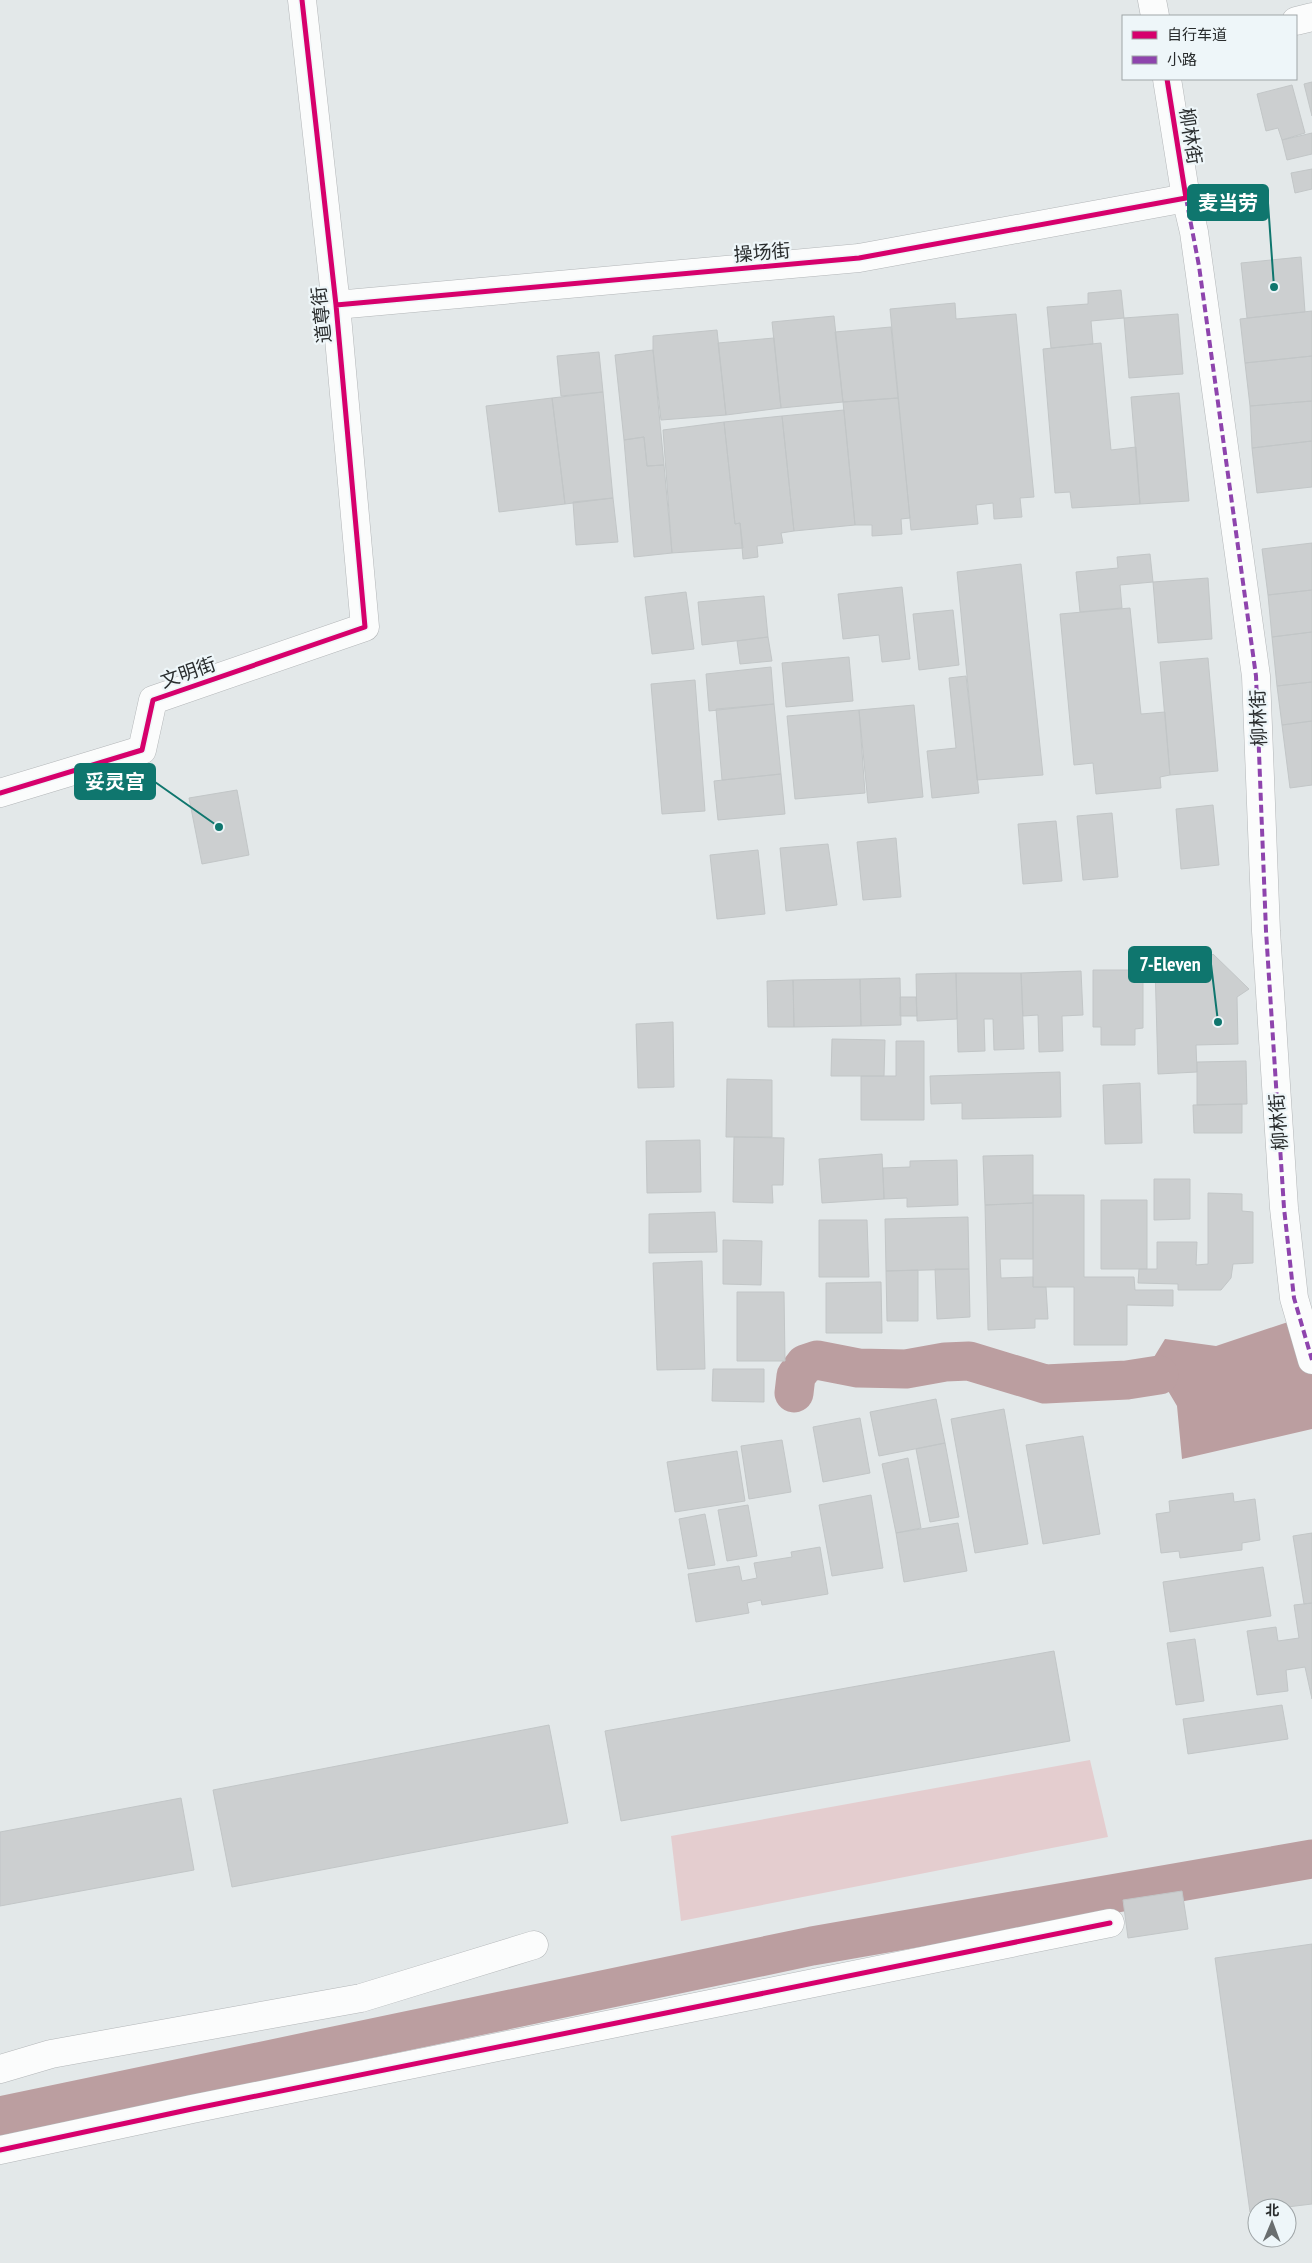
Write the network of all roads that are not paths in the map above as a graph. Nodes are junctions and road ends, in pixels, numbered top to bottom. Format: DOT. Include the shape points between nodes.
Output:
graph roads {
  1 [pos="302,0"];
  2 [pos="1152,0"];
  3 [pos="1155,15"];
  4 [pos="1312,17"];
  5 [pos="1297,21"];
  6 [pos="1167,80"];
  7 [pos="1186,198"];
  8 [pos="336,305"];
  9 [pos="365,627"];
  10 [pos="0,793"];
  11 [pos="1312,1360"];
  12 [pos="1110,1923"];
  13 [pos="534,1945"];
  14 [pos="0,2069"];
  15 [pos="0,2150"];
  1 -- 8 [label="street, 道尊街"];
  2 -- 3 [label="street"];
  4 -- 5 [label="street"];
  6 -- 7 [label="street, 柳林街"];
  7 -- 8 [label="street, 操场街" via="859,258"];
  7 -- 11 [label="street, 柳林街" via="1199,266 1256,676 1266,931 1284,1208 1294,1298"];
  8 -- 9 [label="street, 道尊街"];
  9 -- 10 [label="street, 文明街" via="154,700 142,750"];
  12 -- 15 [label="street"];
  13 -- 14 [label="street" via="361,1998 51,2054"];
}
